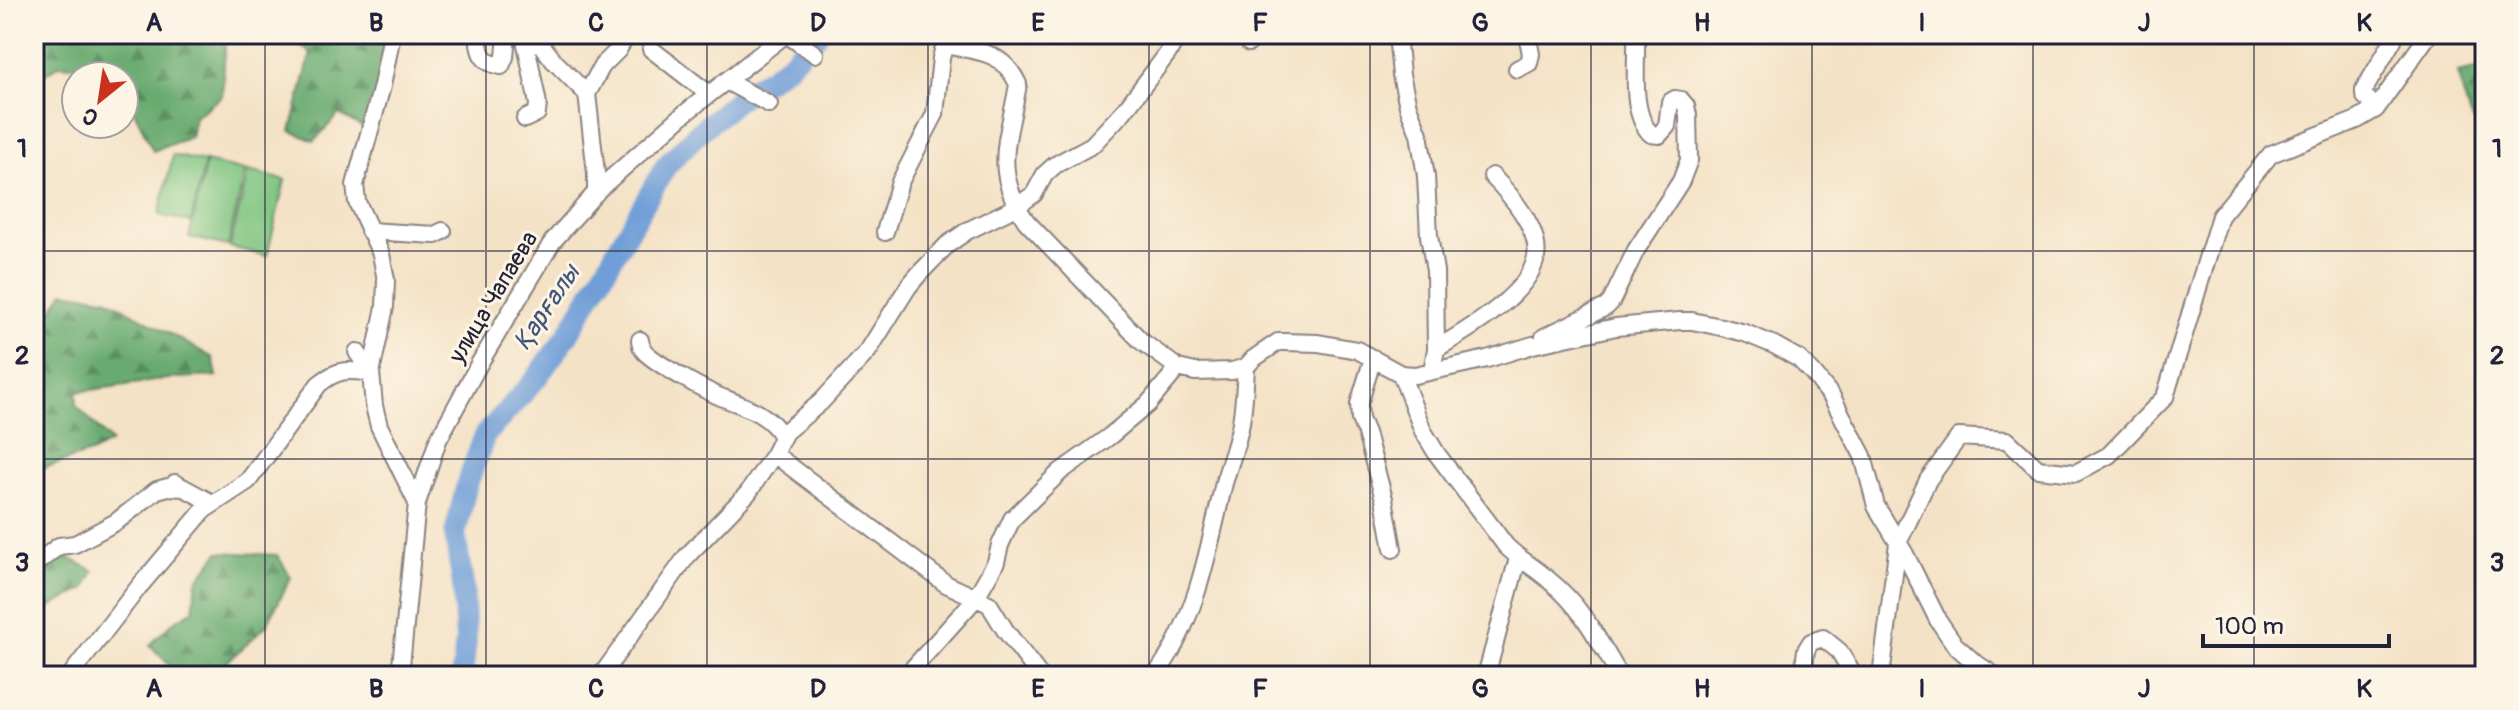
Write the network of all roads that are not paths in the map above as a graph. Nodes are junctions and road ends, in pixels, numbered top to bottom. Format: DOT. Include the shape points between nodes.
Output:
graph roads {
  1 [pos="392,34"];
  2 [pos="479,34"];
  3 [pos="507,34"];
  4 [pos="524,34"];
  5 [pos="533,34"];
  6 [pos="627,34"];
  7 [pos="1185,34"];
  8 [pos="1397,34"];
  9 [pos="1527,34"];
  10 [pos="2429,34"];
  11 [pos="792,39"];
  12 [pos="946,40"];
  13 [pos="1636,40"];
  14 [pos="2393,40"];
  15 [pos="651,49"];
  16 [pos="815,54"];
  17 [pos="1517,69"];
  18 [pos="733,84"];
  19 [pos="587,94"];
  20 [pos="709,94"];
  21 [pos="762,101"];
  22 [pos="2376,109"];
  23 [pos="525,119"];
  24 [pos="1492,176"];
  25 [pos="596,193"];
  26 [pos="1016,207"];
  27 [pos="1417,224"];
  28 [pos="369,231"];
  29 [pos="443,231"];
  30 [pos="885,232"];
  31 [pos="1432,254"];
  32 [pos="640,340"];
  33 [pos="1533,345"];
  34 [pos="1436,349"];
  35 [pos="357,352"];
  36 [pos="1373,358"];
  37 [pos="1246,367"];
  38 [pos="1178,368"];
  39 [pos="1432,371"];
  40 [pos="371,373"];
  41 [pos="1401,374"];
  42 [pos="782,437"];
  43 [pos="774,454"];
  44 [pos="168,479"];
  45 [pos="184,488"];
  46 [pos="212,503"];
  47 [pos="417,503"];
  48 [pos="1898,543"];
  49 [pos="1393,549"];
  50 [pos="1518,558"];
  51 [pos="34,565"];
  52 [pos="975,599"];
  53 [pos="70,676"];
  54 [pos="400,676"];
  55 [pos="601,676"];
  56 [pos="906,676"];
  57 [pos="1040,676"];
  58 [pos="1155,676"];
  59 [pos="1486,676"];
  60 [pos="1620,676"];
  61 [pos="1803,676"];
  62 [pos="1854,676"];
  63 [pos="1881,676"];
  64 [pos="1995,676"];
  1 -- 28 [label="street" via="355,185"];
  2 -- 3 [label="street" via="484,59 501,66"];
  4 -- 23 [label="street" via="538,104 537,113"];
  5 -- 19 [label="street"];
  6 -- 19 [label="street"];
  7 -- 26 [label="street" via="1092,145 1055,165 1034,194"];
  8 -- 31 [label="street" via="1404,92 1426,176"];
  9 -- 17 [label="street" via="1529,63"];
  10 -- 22 [label="street"];
  11 -- 16 [label="street"];
  11 -- 18 [label="street, улица Чапаева"];
  12 -- 26 [label="street" via="986,52 1007,66 1018,84 1004,157"];
  12 -- 30 [label="street" via="935,114 900,182"];
  13 -- 33 [label="street" via="1640,121 1659,135 1667,126 1670,102 1681,100 1688,115 1689,160 1611,302"];
  14 -- 22 [label="street" via="2364,90"];
  15 -- 20 [label="street"];
  18 -- 20 [label="street, улица Чапаева"];
  18 -- 21 [label="street"];
  19 -- 25 [label="street"];
  20 -- 25 [label="street, улица Чапаева"];
  22 -- 48 [label="street" via="2271,154 2220,216 2165,397 2109,455 2076,473 2038,469 2007,440 1959,437 1928,480"];
  24 -- 34 [label="street" via="1527,218 1536,256 1529,274 1506,299"];
  25 -- 47 [label="street, улица Чапаева" via="553,241 479,364 438,440"];
  26 -- 38 [label="street" via="1126,327"];
  26 -- 42 [label="street" via="947,245 908,287 868,351"];
  27 -- 31 [label="street"];
  28 -- 29 [label="street"];
  28 -- 40 [label="street" via="386,280"];
  31 -- 34 [label="street"];
  32 -- 42 [label="street" via="659,362 724,399 746,405"];
  33 -- 39 [label="street"];
  33 -- 48 [label="street" via="1616,327 1692,321 1774,345 1799,359 1832,397 1863,456 1876,506"];
  34 -- 39 [label="street"];
  35 -- 40 [label="street"];
  36 -- 37 [label="street" via="1331,345 1278,342"];
  36 -- 41 [label="street"];
  36 -- 49 [label="street" via="1359,404 1360,419"];
  37 -- 38 [label="street" via="1215,372"];
  37 -- 58 [label="street" via="1239,429 1198,590 1179,639"];
  38 -- 52 [label="street" via="1148,404 1060,472 1012,519"];
  39 -- 41 [label="street"];
  40 -- 46 [label="street" via="345,369 331,374 248,481"];
  40 -- 47 [label="street" via="379,426"];
  41 -- 50 [label="street" via="1437,454"];
  42 -- 43 [label="street"];
  43 -- 52 [label="street" via="946,584"];
  43 -- 55 [label="street" via="748,493 687,556"];
  44 -- 45 [label="street"];
  45 -- 46 [label="street"];
  45 -- 51 [label="street" via="157,490 116,522 75,544 59,546"];
  46 -- 53 [label="street"];
  47 -- 54 [label="street, улица Чапаева"];
  48 -- 63 [label="street"];
  48 -- 64 [label="street" via="1947,633"];
  50 -- 59 [label="street"];
  50 -- 60 [label="street" via="1550,580 1583,614"];
  52 -- 56 [label="street"];
  52 -- 57 [label="street" via="989,604"];
  61 -- 62 [label="street" via="1806,650 1823,638 1839,651"];
}
